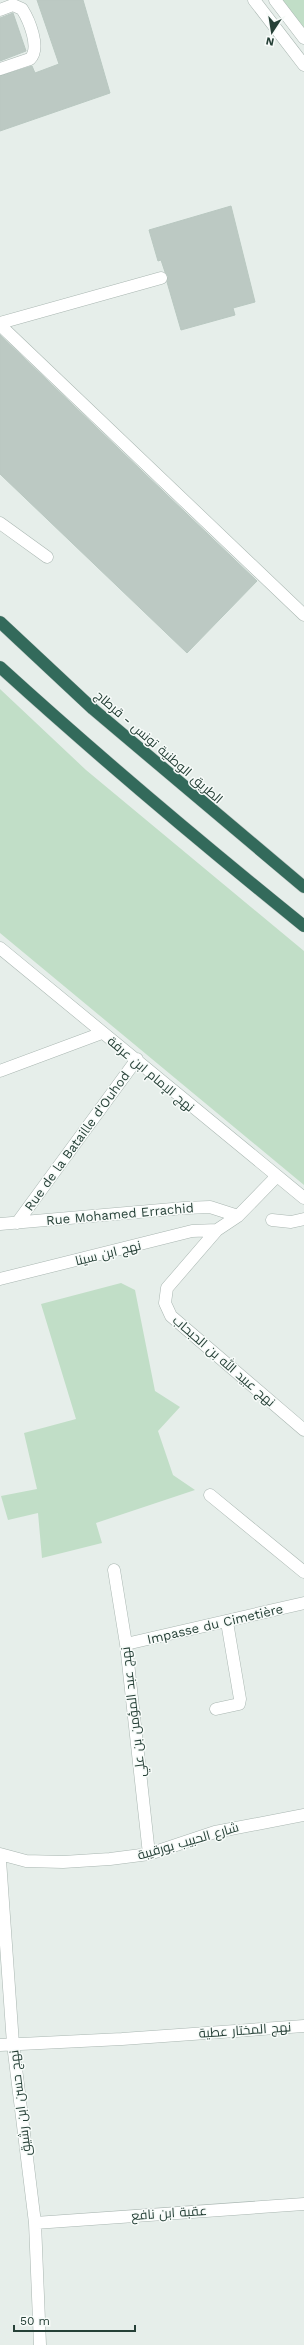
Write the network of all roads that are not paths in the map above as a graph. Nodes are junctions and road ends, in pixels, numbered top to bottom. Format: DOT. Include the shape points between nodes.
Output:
graph roads {
  1 [pos="254,0"];
  2 [pos="275,0"];
  3 [pos="0,10"];
  4 [pos="304,38"];
  5 [pos="304,65"];
  6 [pos="0,69"];
  7 [pos="160,278"];
  8 [pos="0,324"];
  9 [pos="0,523"];
  10 [pos="47,557"];
  11 [pos="304,615"];
  12 [pos="0,622"];
  13 [pos="0,667"];
  14 [pos="304,887"];
  15 [pos="304,926"];
  16 [pos="0,948"];
  17 [pos="102,1033"];
  18 [pos="136,1059"];
  19 [pos="0,1071"];
  20 [pos="277,1176"];
  21 [pos="304,1198"];
  22 [pos="238,1216"];
  23 [pos="304,1219"];
  24 [pos="272,1220"];
  25 [pos="0,1224"];
  26 [pos="17,1224"];
  27 [pos="217,1230"];
  28 [pos="0,1279"];
  29 [pos="304,1430"];
  30 [pos="210,1496"];
  31 [pos="114,1570"];
  32 [pos="304,1572"];
  33 [pos="304,1603"];
  34 [pos="227,1622"];
  35 [pos="126,1644"];
  36 [pos="216,1709"];
  37 [pos="304,1815"];
  38 [pos="0,1854"];
  39 [pos="149,1854"];
  40 [pos="0,1860"];
  41 [pos="304,2026"];
  42 [pos="13,2044"];
  43 [pos="0,2045"];
  44 [pos="304,2204"];
  45 [pos="34,2223"];
  46 [pos="40,2345"];
  1 -- 5 [label="street"];
  2 -- 4 [label="street"];
  3 -- 6 [label="street" via="13,6 22,9 35,46 34,55 30,59"];
  7 -- 8 [label="street"];
  8 -- 11 [label="street"];
  9 -- 10 [label="street"];
  12 -- 14 [label="highway, الطريق الوطنية تونس - قرطاج" via="93,709"];
  13 -- 15 [label="highway" via="189,833"];
  16 -- 17 [label="street, نهج الإمام ابن عرفة"];
  17 -- 18 [label="street, نهج الإمام ابن عرفة"];
  17 -- 19 [label="street"];
  18 -- 20 [label="street, نهج الإمام ابن عرفة"];
  18 -- 26 [label="street, Rue de la Bataille d'Ouhod"];
  20 -- 21 [label="street, نهج الإمام ابن عرفة"];
  20 -- 22 [label="street, نهج عبيد الله بن الحبحاب"];
  22 -- 26 [label="street, Rue Mohamed Errachid" via="210,1208 184,1208 119,1212"];
  22 -- 27 [label="street, نهج عبيد الله بن الحبحاب"];
  23 -- 24 [label="street" via="290,1222"];
  25 -- 26 [label="street, Rue Mohamed Errachid"];
  27 -- 28 [label="street, نهج ابن سينا" via="192,1231"];
  27 -- 29 [label="street, نهج عبيد الله بن الحبحاب" via="167,1288 165,1302 171,1316"];
  30 -- 32 [label="street"];
  31 -- 35 [label="street, نهج عبد المؤمن بن علي"];
  33 -- 34 [label="street, Impasse du Cimetière"];
  34 -- 35 [label="street, Impasse du Cimetière"];
  34 -- 36 [label="street" via="240,1699 239,1704"];
  35 -- 39 [label="street, نهج عبد المؤمن بن علي"];
  37 -- 39 [label="street, شارع الحبيب بورقيبة" via="215,1832"];
  38 -- 39 [label="street, شارع الحبيب بورقيبة" via="26,1861 63,1862"];
  40 -- 42 [label="street, نهج حسن ابن رشيق"];
  41 -- 42 [label="street, نهج المختار عطية"];
  42 -- 43 [label="street"];
  42 -- 45 [label="street, نهج حسن ابن رشيق"];
  44 -- 45 [label="street, عقبة ابن نافع"];
  45 -- 46 [label="street, نهج حسن ابن رشيق"];
}
